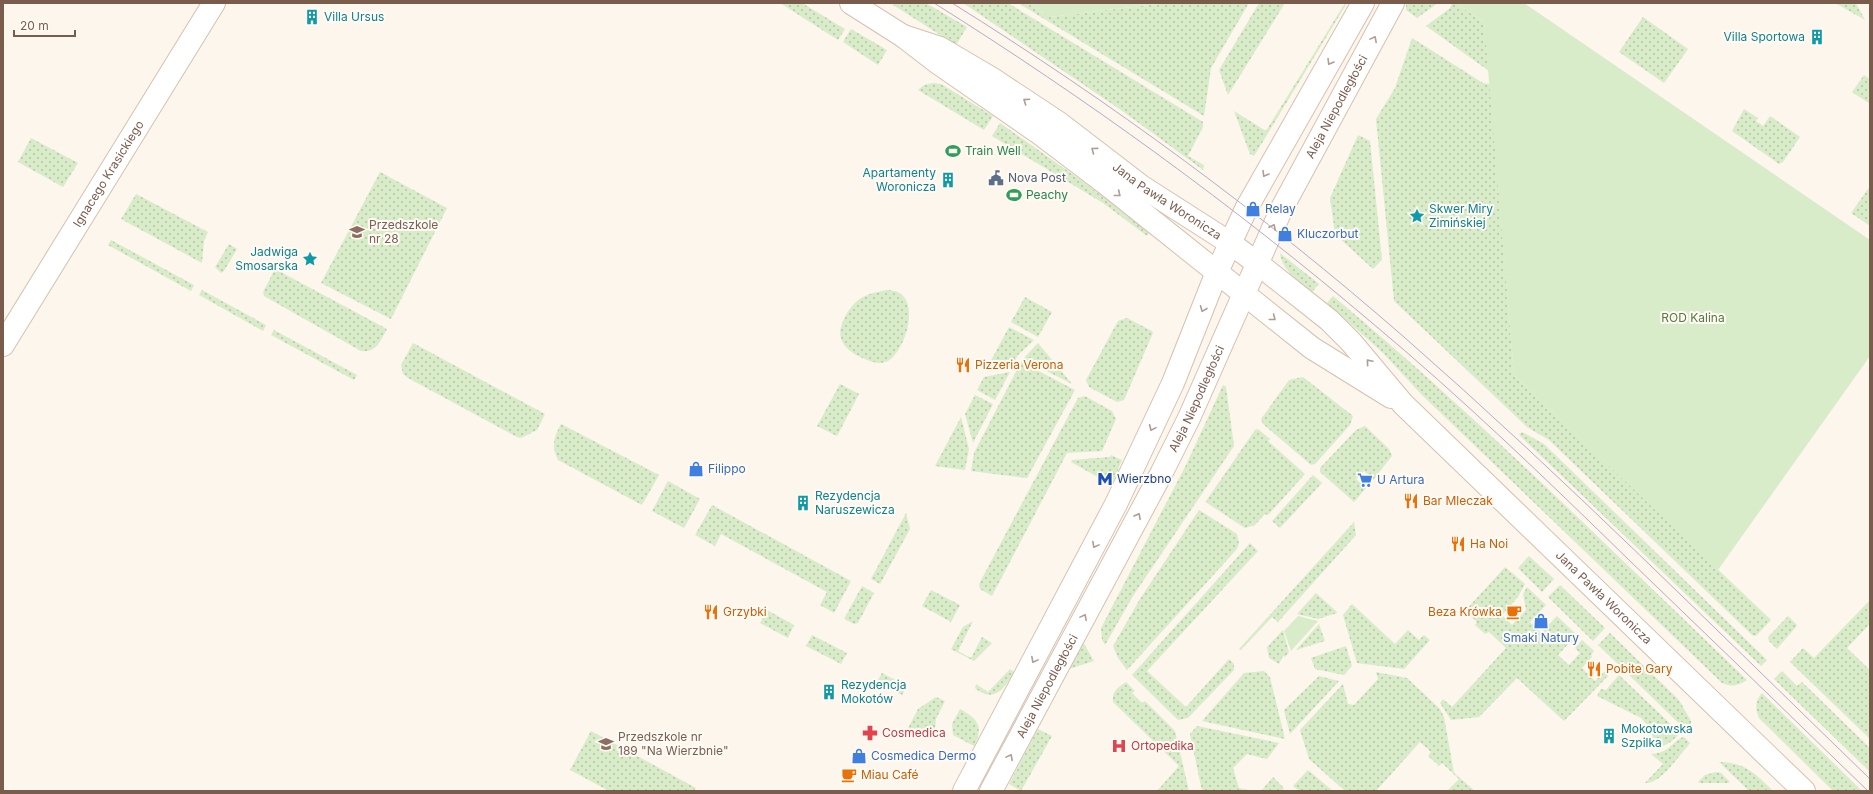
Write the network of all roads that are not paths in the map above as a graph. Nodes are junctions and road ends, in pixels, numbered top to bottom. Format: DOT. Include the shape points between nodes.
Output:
graph roads {
  1 [pos="214,3"];
  2 [pos="851,3"];
  3 [pos="1363,3"];
  4 [pos="1393,3"];
  5 [pos="903,36"];
  6 [pos="1230,243"];
  7 [pos="1257,263"];
  8 [pos="1217,272"];
  9 [pos="1243,294"];
  10 [pos="3,345"];
  11 [pos="1403,404"];
  12 [pos="964,791"];
  13 [pos="991,791"];
  14 [pos="1804,791"];
  1 -- 10 [label="street, Ignacego Krasickiego"];
  2 -- 5 [label="street, Jana Pawła Woronicza"];
  3 -- 6 [label="street, Aleja Niepodległości, one-way" via="1257,188"];
  7 -- 4 [label="street, Aleja Niepodległości, one-way" via="1282,208"];
  6 -- 5 [label="street, Jana Pawła Woronicza, one-way" via="1142,186 1059,123 991,78 940,48"];
  5 -- 8 [label="street, Jana Pawła Woronicza, one-way" via="1039,133"];
  6 -- 7 [label="street, Jana Pawła Woronicza"];
  6 -- 8 [label="street, Aleja Niepodległości"];
  7 -- 9 [label="street, Aleja Niepodległości"];
  11 -- 7 [label="street, Jana Pawła Woronicza, one-way" via="1329,320"];
  8 -- 9 [label="street, Jana Pawła Woronicza"];
  8 -- 12 [label="street, Aleja Niepodległości, one-way" via="1173,383 1116,504"];
  9 -- 11 [label="street, Jana Pawła Woronicza, one-way" via="1312,348"];
  13 -- 9 [label="street, Aleja Niepodległości, one-way" via="1190,418"];
  11 -- 14 [label="street, Jana Pawła Woronicza"];
}
